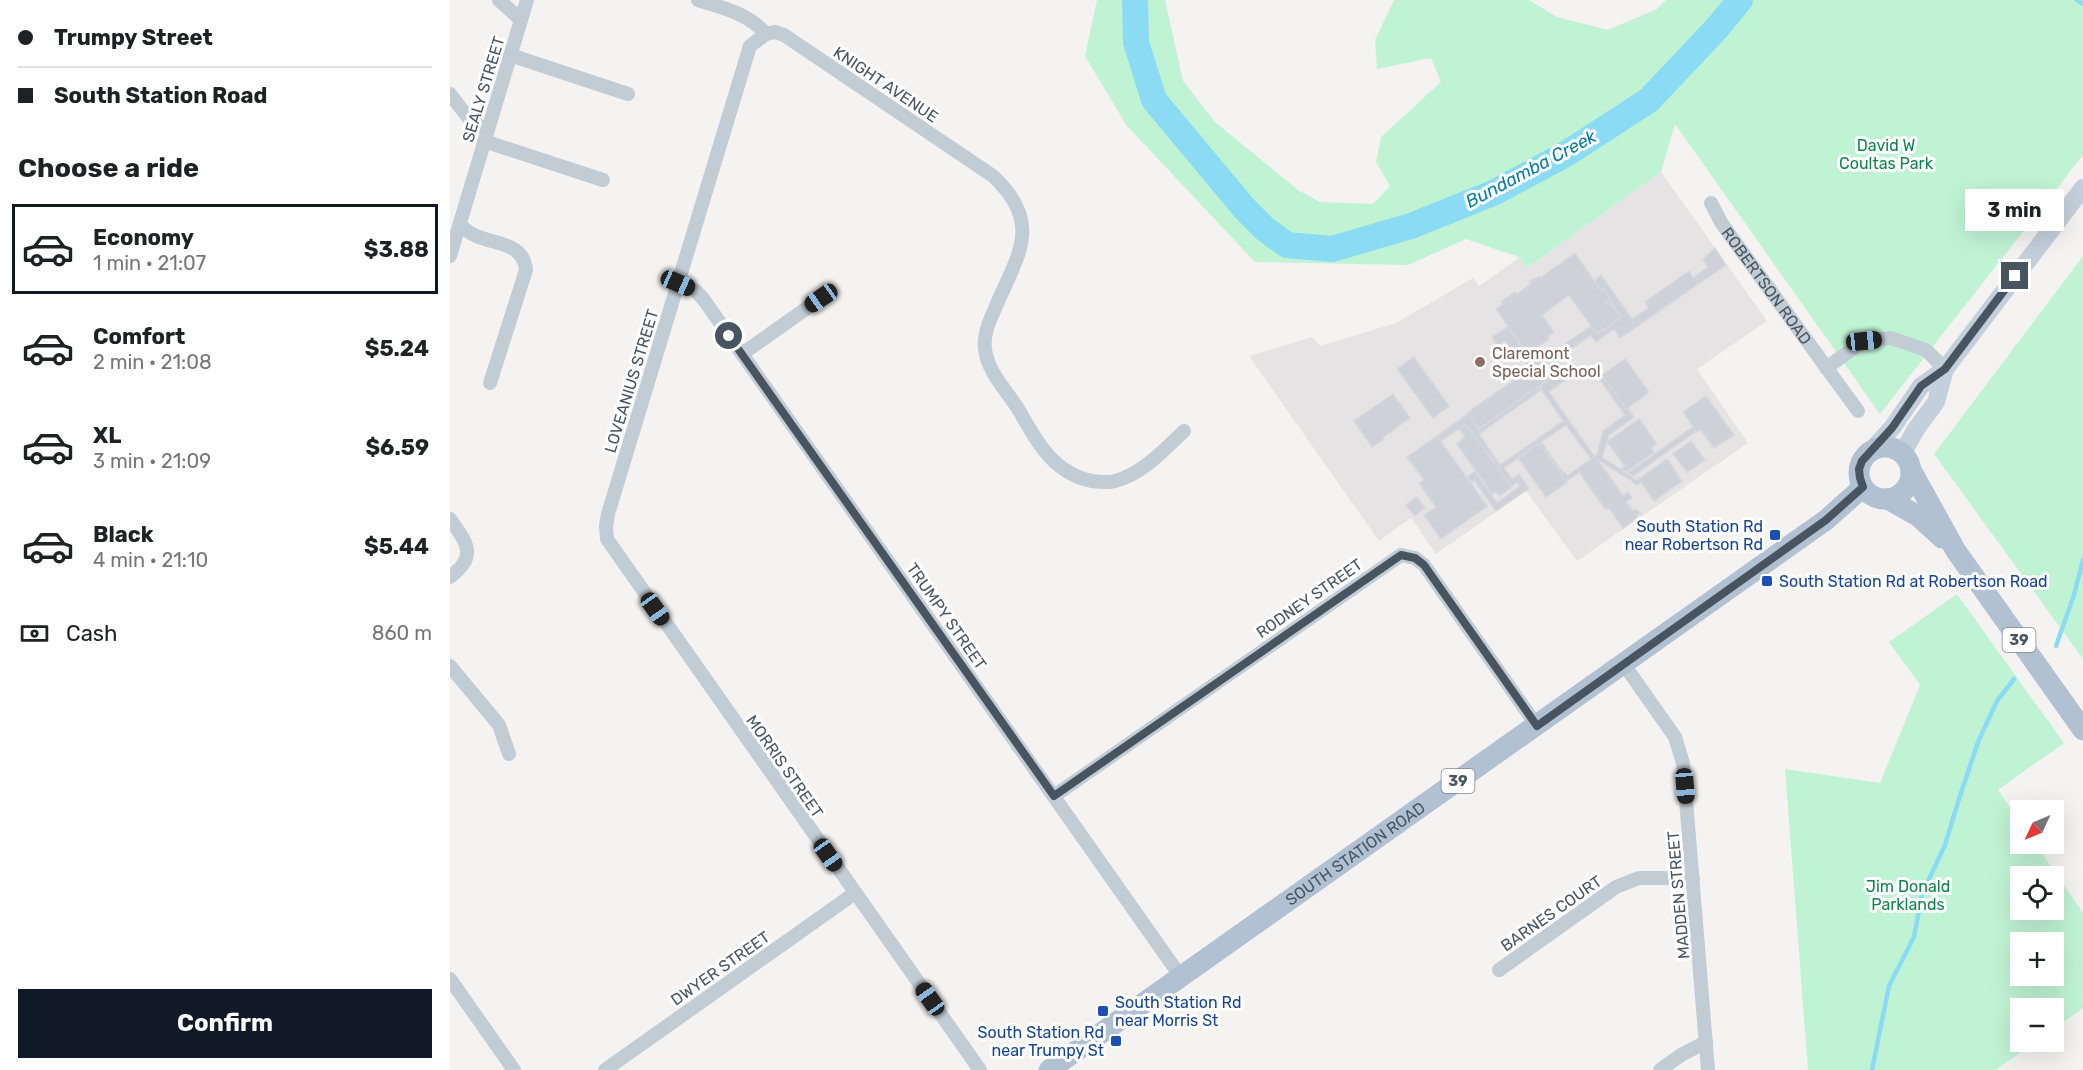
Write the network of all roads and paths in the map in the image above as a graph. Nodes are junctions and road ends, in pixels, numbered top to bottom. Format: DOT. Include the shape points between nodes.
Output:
graph roads {
  1 [pos="499,0"];
  2 [pos="527,0"];
  3 [pos="698,0"];
  4 [pos="521,21"];
  5 [pos="765,34"];
  6 [pos="510,55"];
  7 [pos="450,94"];
  8 [pos="628,94"];
  9 [pos="486,136"];
  10 [pos="603,180"];
  11 [pos="2083,188"];
  12 [pos="1711,202"];
  13 [pos="460,224"];
  14 [pos="451,250"];
  15 [pos="678,283"];
  16 [pos="821,298"];
  17 [pos="742,354"];
  18 [pos="1826,368"];
  19 [pos="1945,369"];
  20 [pos="490,383"];
  21 [pos="1858,411"];
  22 [pos="1184,431"];
  23 [pos="1868,454"];
  24 [pos="1907,462"];
  25 [pos="1863,487"];
  26 [pos="1888,499"];
  27 [pos="450,519"];
  28 [pos="607,539"];
  29 [pos="1956,551"];
  30 [pos="450,577"];
  31 [pos="1623,663"];
  32 [pos="450,666"];
  33 [pos="1537,726"];
  34 [pos="2083,730"];
  35 [pos="509,754"];
  36 [pos="1054,796"];
  37 [pos="1693,878"];
  38 [pos="855,893"];
  39 [pos="1499,970"];
  40 [pos="1181,977"];
  41 [pos="450,979"];
  42 [pos="1706,1042"];
  43 [pos="514,1070"];
  44 [pos="605,1070"];
  45 [pos="980,1070"];
  46 [pos="1049,1070"];
  47 [pos="1660,1070"];
  48 [pos="1708,1070"];
  1 -- 4 [label="street"];
  2 -- 4 [label="street, SEALY STREET"];
  3 -- 5 [label="street, KNIGHT AVENUE" via="748,17"];
  4 -- 6 [label="street, SEALY STREET"];
  5 -- 15 [label="street, LOVEANIUS STREET" via="750,46"];
  5 -- 22 [label="street, KNIGHT AVENUE" via="784,35 993,176 1017,204 1024,234 989,321 985,351 990,369 1046,453 1061,468 1078,478 1114,482 1158,456"];
  6 -- 8 [label="street"];
  6 -- 9 [label="street, SEALY STREET"];
  7 -- 9 [label="street"];
  9 -- 10 [label="street"];
  9 -- 13 [label="street, SEALY STREET"];
  11 -- 19 [label="main road"];
  12 -- 18 [label="street, ROBERTSON ROAD" via="1722,224"];
  13 -- 14 [label="street, SEALY STREET"];
  13 -- 20 [label="street" via="469,234 516,249 525,260 523,281"];
  15 -- 17 [label="street, TRUMPY STREET" via="696,291"];
  15 -- 28 [label="street, LOVEANIUS STREET" via="608,514"];
  16 -- 17 [label="street"];
  17 -- 36 [label="street, TRUMPY STREET"];
  18 -- 19 [label="street" via="1864,341 1891,338 1926,350"];
  18 -- 21 [label="street, ROBERTSON ROAD"];
  19 -- 23 [label="main road" via="1921,386"];
  19 -- 24 [label="main road" via="1936,402 1916,429"];
  23 -- 24 [label="main road" via="1885,447 1894,449"];
  23 -- 25 [label="main road" via="1859,469"];
  24 -- 26 [label="main road" via="1908,486"];
  24 -- 29 [label="main road, 39"];
  25 -- 26 [label="main road, 39" via="1878,499"];
  25 -- 31 [label="main road, SOUTH STATION ROAD / 39" via="1826,520"];
  26 -- 29 [label="main road, 39" via="1918,516"];
  27 -- 30 [label="street" via="468,550 461,569"];
  28 -- 38 [label="street, MORRIS STREET"];
  29 -- 34 [label="main road, 39"];
  31 -- 33 [label="main road, SOUTH STATION ROAD / 39"];
  31 -- 37 [label="street, MADDEN STREET" via="1675,737 1681,754"];
  32 -- 35 [label="street" via="499,725"];
  33 -- 36 [label="street, RODNEY STREET" via="1424,565 1401,555"];
  33 -- 40 [label="main road, SOUTH STATION ROAD / 39"];
  36 -- 40 [label="street, TRUMPY STREET"];
  37 -- 39 [label="street, BARNES COURT" via="1639,878 1616,887"];
  37 -- 42 [label="street, MADDEN STREET"];
  38 -- 44 [label="street, DWYER STREET"];
  38 -- 45 [label="street, MORRIS STREET"];
  40 -- 46 [label="main road, SOUTH STATION ROAD / 39"];
  41 -- 43 [label="street"];
  42 -- 47 [label="street"];
  42 -- 48 [label="street, MADDEN STREET"];
}
